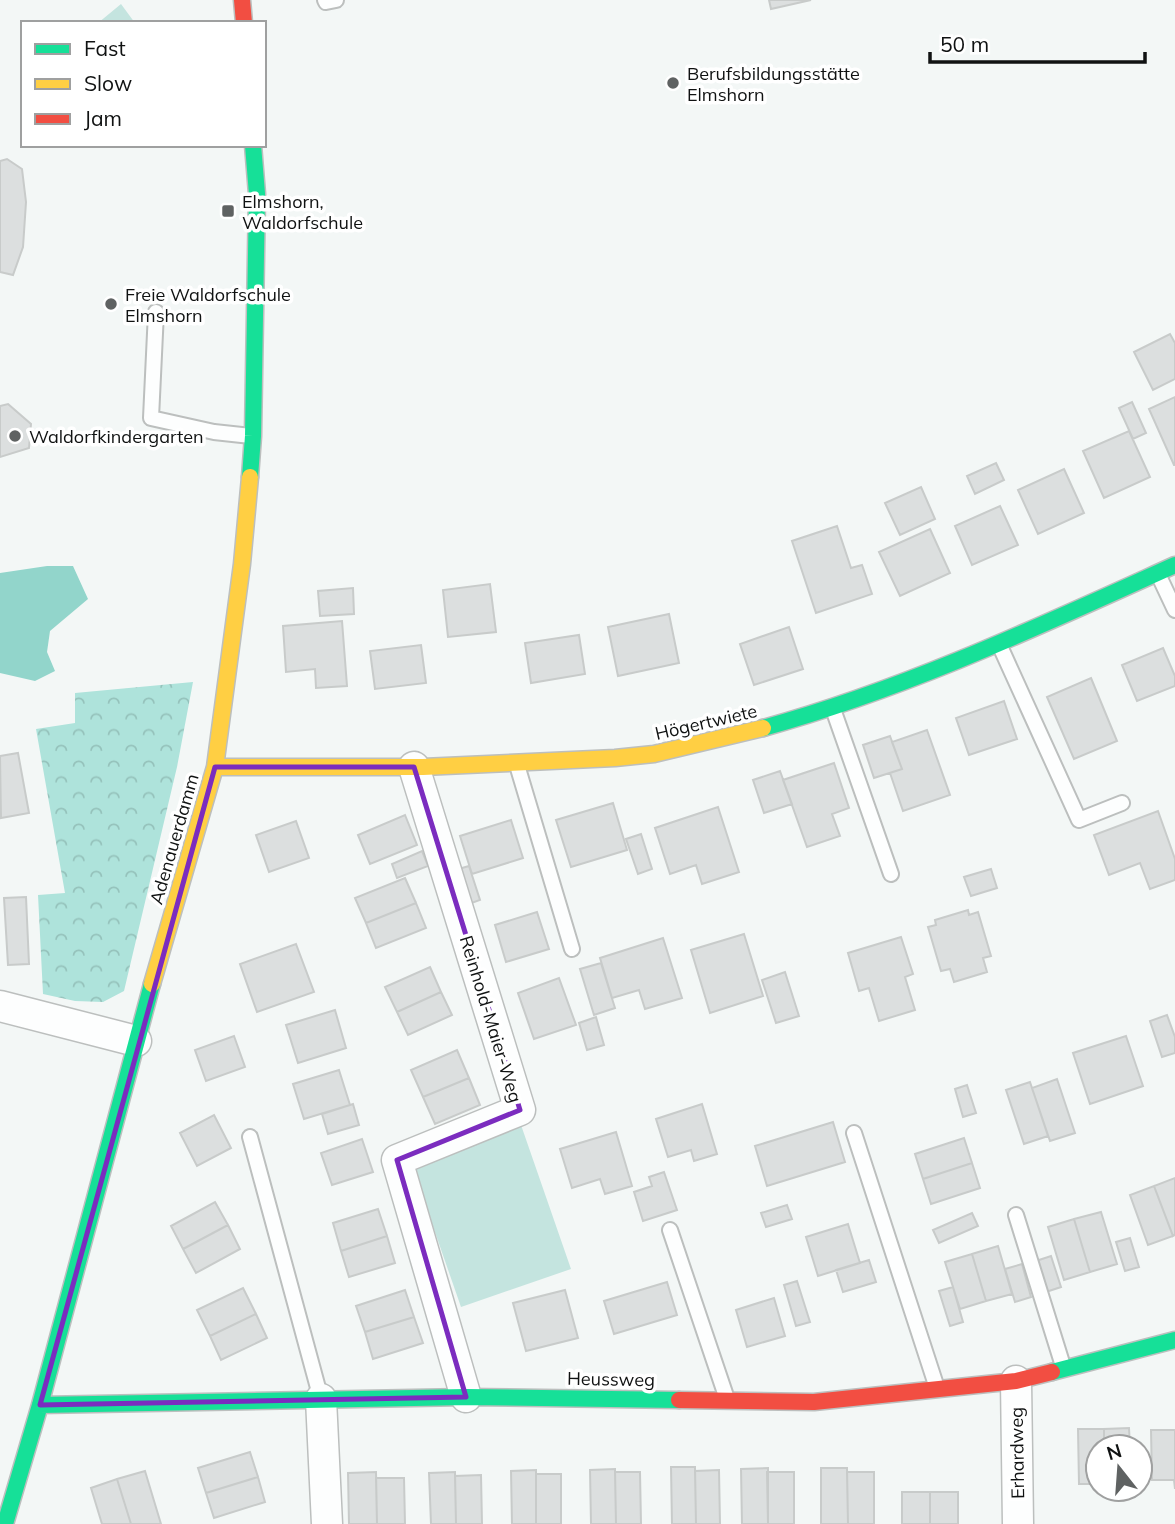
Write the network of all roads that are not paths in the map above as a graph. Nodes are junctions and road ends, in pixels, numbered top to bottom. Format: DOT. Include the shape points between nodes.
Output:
graph roads {
  1 [pos="242,0"];
  2 [pos="326,0"];
  3 [pos="336,0"];
  4 [pos="244,21"];
  5 [pos="253,147"];
  6 [pos="156,312"];
  7 [pos="253,436"];
  8 [pos="1175,565"];
  9 [pos="1157,573"];
  10 [pos="1175,610"];
  11 [pos="999,642"];
  12 [pos="832,708"];
  13 [pos="516,764"];
  14 [pos="215,767"];
  15 [pos="414,767"];
  16 [pos="1122,803"];
  17 [pos="891,874"];
  18 [pos="572,949"];
  19 [pos="0,1006"];
  20 [pos="136,1041"];
  21 [pos="854,1133"];
  22 [pos="250,1137"];
  23 [pos="1016,1215"];
  24 [pos="670,1230"];
  25 [pos="1175,1340"];
  26 [pos="1064,1370"];
  27 [pos="1016,1381"];
  28 [pos="938,1389"];
  29 [pos="466,1397"];
  30 [pos="321,1399"];
  31 [pos="728,1400"];
  32 [pos="40,1405"];
  33 [pos="5,1524"];
  34 [pos="327,1524"];
  35 [pos="1018,1524"];
  1 -- 4 [label="street"];
  2 -- 3 [label="lane"];
  5 -- 7 [label="street, Adenauerdamm" via="257,194"];
  6 -- 7 [label="lane" via="151,418"];
  7 -- 14 [label="street, Adenauerdamm" via="242,564"];
  8 -- 9 [label="street, Högertwiete"];
  9 -- 10 [label="lane"];
  9 -- 11 [label="street, Högertwiete"];
  11 -- 12 [label="street, Högertwiete"];
  11 -- 16 [label="lane" via="1079,820"];
  12 -- 13 [label="street, Högertwiete" via="735,737 650,755"];
  12 -- 17 [label="lane"];
  13 -- 15 [label="street, Högertwiete"];
  13 -- 18 [label="lane"];
  14 -- 15 [label="street, Högertwiete"];
  14 -- 20 [label="street, Adenauerdamm"];
  15 -- 29 [label="street, Reinhold-Maier-Weg" via="520,1110 397,1160"];
  19 -- 20 [label="street"];
  20 -- 32 [label="street, Adenauerdamm"];
  21 -- 28 [label="lane"];
  22 -- 30 [label="lane"];
  23 -- 26 [label="lane"];
  24 -- 31 [label="lane"];
  25 -- 26 [label="street, Heussweg"];
  26 -- 27 [label="street, Heussweg"];
  27 -- 28 [label="street, Heussweg"];
  27 -- 35 [label="street, Erhardweg"];
  28 -- 31 [label="street, Heussweg" via="814,1402"];
  29 -- 30 [label="street, Heussweg"];
  29 -- 31 [label="street, Heussweg"];
  30 -- 32 [label="street, Heussweg"];
  30 -- 34 [label="street"];
  32 -- 33 [label="street, Adenauerdamm"];
}
